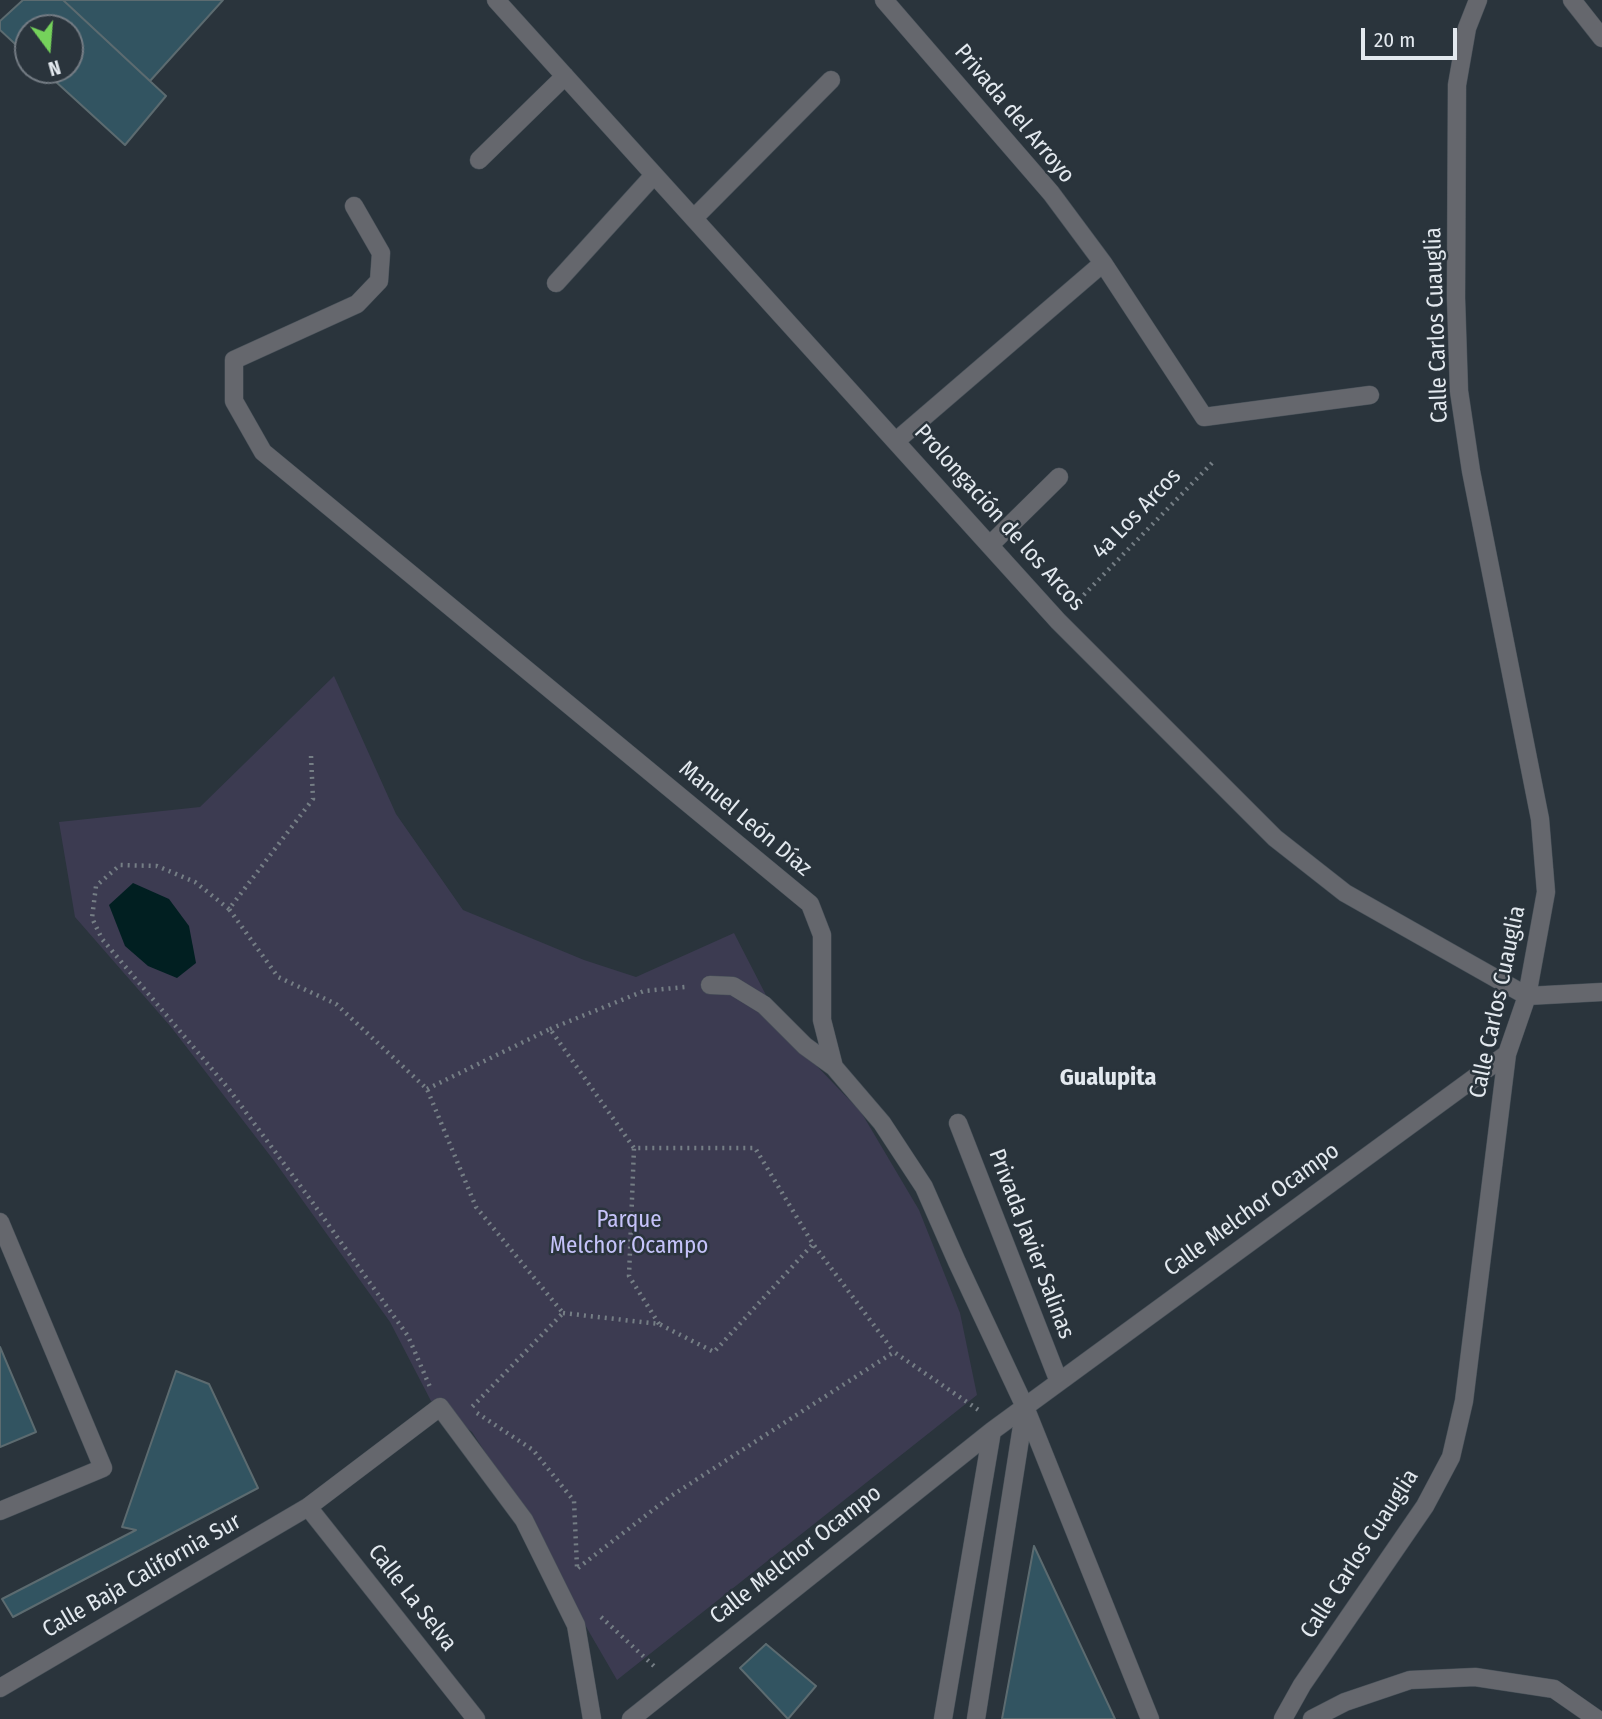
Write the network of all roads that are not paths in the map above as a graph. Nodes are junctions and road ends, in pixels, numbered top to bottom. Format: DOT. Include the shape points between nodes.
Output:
graph roads {
  1 [pos="884,0"];
  2 [pos="1478,0"];
  3 [pos="1572,0"];
  4 [pos="502,2"];
  5 [pos="1602,38"];
  6 [pos="565,76"];
  7 [pos="831,80"];
  8 [pos="479,160"];
  9 [pos="654,174"];
  10 [pos="354,206"];
  11 [pos="694,218"];
  12 [pos="1103,263"];
  13 [pos="556,283"];
  14 [pos="1370,395"];
  15 [pos="896,441"];
  16 [pos="1059,477"];
  17 [pos="990,545"];
  18 [pos="710,985"];
  19 [pos="1602,992"];
  20 [pos="1527,996"];
  21 [pos="1507,1054"];
  22 [pos="834,1067"];
  23 [pos="958,1123"];
  24 [pos="0,1222"];
  25 [pos="1059,1382"];
  26 [pos="1026,1407"];
  27 [pos="997,1428"];
  28 [pos="308,1507"];
  29 [pos="0,1511"];
  30 [pos="0,1688"];
  31 [pos="477,1719"];
  32 [pos="592,1719"];
  33 [pos="631,1719"];
  34 [pos="943,1719"];
  35 [pos="976,1719"];
  36 [pos="1150,1719"];
  37 [pos="1283,1719"];
  38 [pos="1312,1719"];
  39 [pos="1597,1719"];
  1 -- 12 [label="street, Privada del Arroyo" via="1051,193"];
  2 -- 20 [label="street, Calle Carlos Cuauglia" via="1467,28 1457,85 1460,391 1471,471 1540,819 1546,892"];
  3 -- 5 [label="street"];
  4 -- 6 [label="street, Prolongación de los Arcos"];
  6 -- 8 [label="street"];
  6 -- 9 [label="street, Prolongación de los Arcos"];
  7 -- 11 [label="street"];
  9 -- 11 [label="street, Prolongación de los Arcos"];
  9 -- 13 [label="street"];
  10 -- 22 [label="street, Manuel León Díaz" via="381,253 379,281 357,303 234,360 234,401 263,452 810,904 822,935 822,1020"];
  11 -- 15 [label="street, Prolongación de los Arcos"];
  12 -- 14 [label="street, Privada del Arroyo" via="1205,417"];
  12 -- 15 [label="street"];
  15 -- 17 [label="street, Prolongación de los Arcos"];
  16 -- 17 [label="street"];
  17 -- 20 [label="street, Prolongación de los Arcos" via="1058,621 1275,838 1345,893"];
  18 -- 22 [label="street" via="733,986 764,1005 805,1046"];
  19 -- 20 [label="street"];
  20 -- 21 [label="street, Calle Carlos Cuauglia"];
  21 -- 25 [label="street, Calle Melchor Ocampo"];
  21 -- 37 [label="street, Calle Carlos Cuauglia" via="1464,1401 1451,1457 1425,1506"];
  22 -- 26 [label="street, Manuel León Díaz" via="882,1124 924,1186"];
  23 -- 25 [label="street, Privada Javier Salinas"];
  24 -- 29 [label="street" via="103,1468"];
  25 -- 26 [label="street, Calle Melchor Ocampo"];
  26 -- 27 [label="street, Calle Melchor Ocampo"];
  26 -- 35 [label="street"];
  26 -- 36 [label="street"];
  27 -- 33 [label="street, Calle Melchor Ocampo"];
  27 -- 34 [label="street"];
  28 -- 30 [label="street, Calle Baja California Sur"];
  28 -- 31 [label="street, Calle La Selva"];
  28 -- 32 [label="street, Calle Baja California Sur" via="440,1407 524,1520 576,1625"];
  38 -- 39 [label="street" via="1345,1702 1410,1680 1475,1677 1553,1689"];
}
